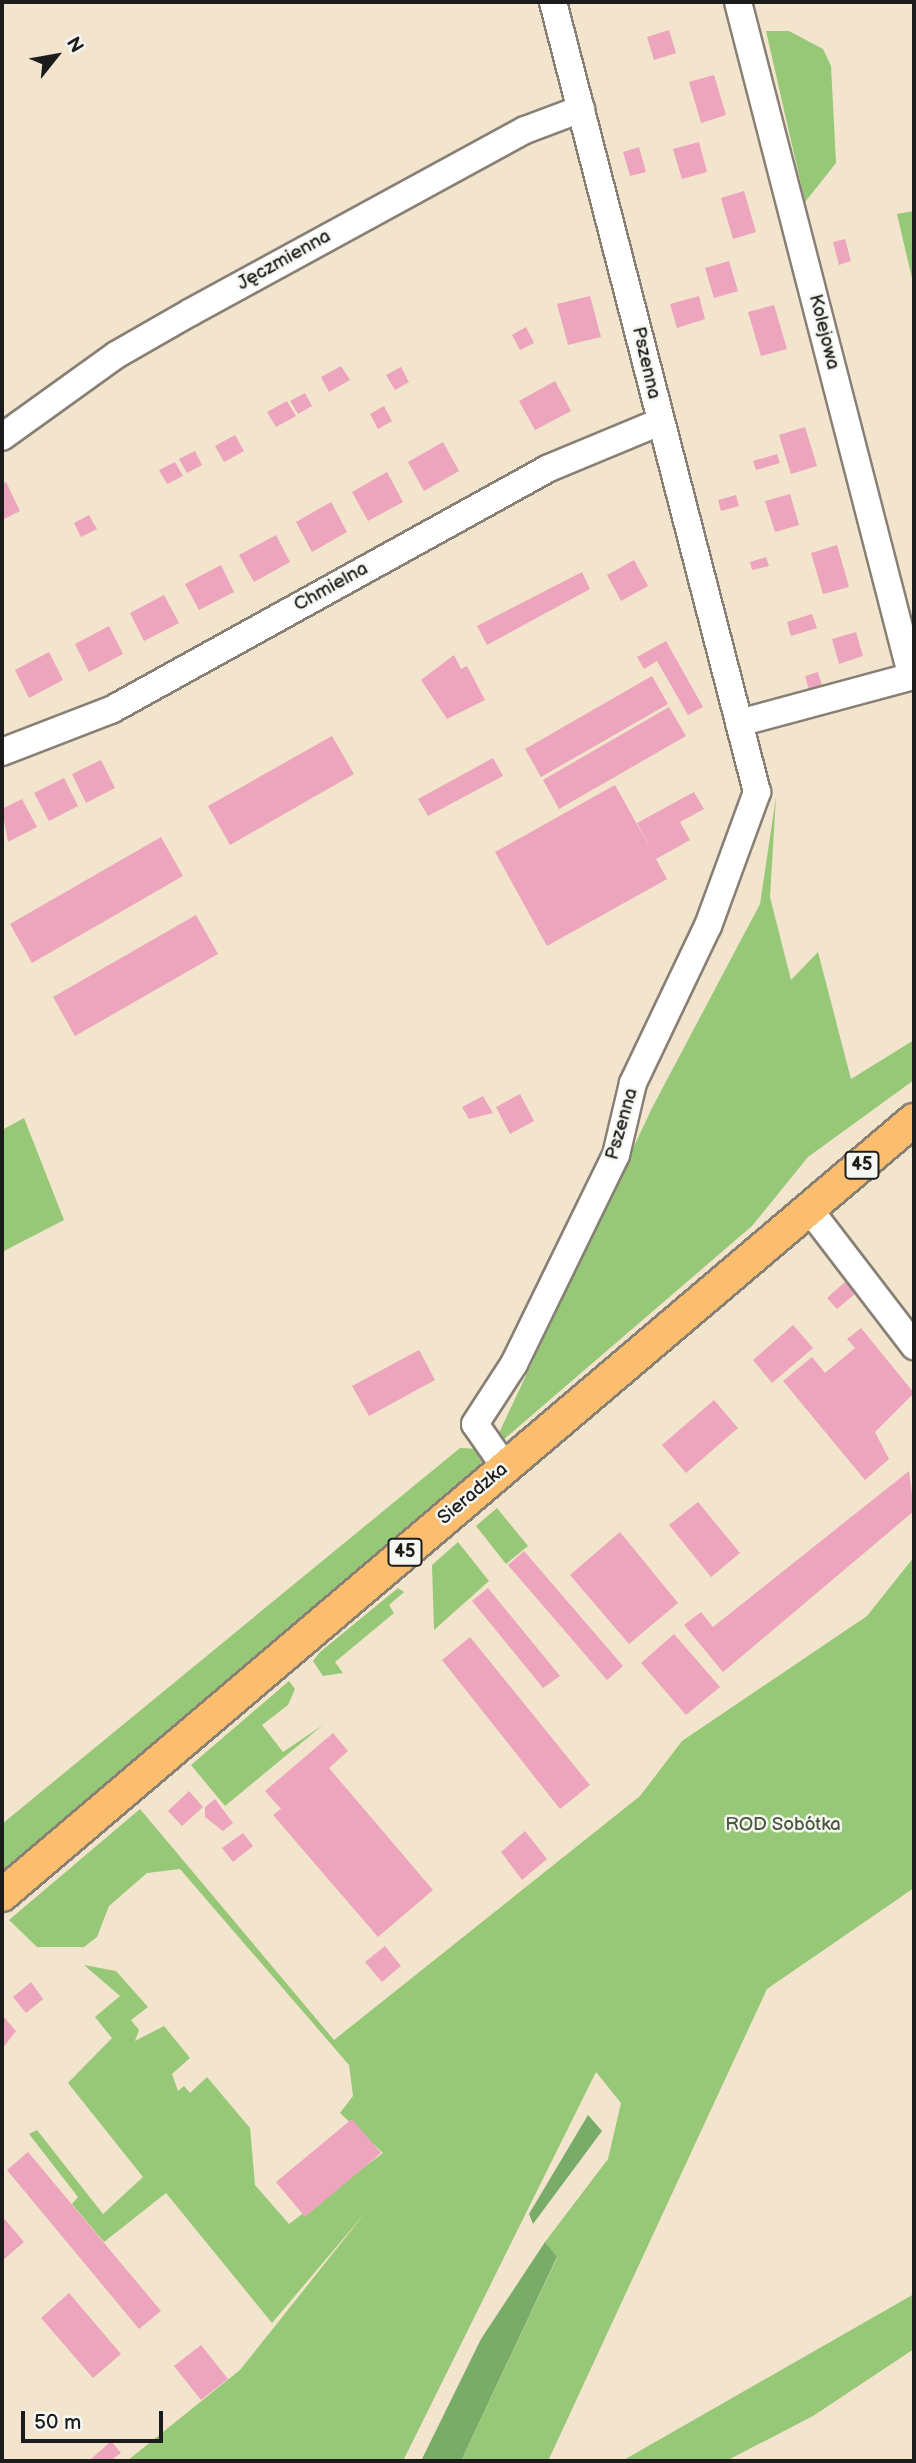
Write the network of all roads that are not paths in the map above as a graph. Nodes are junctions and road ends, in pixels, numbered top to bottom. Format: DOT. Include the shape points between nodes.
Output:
graph roads {
  1 [pos="552,2"];
  2 [pos="738,2"];
  3 [pos="581,109"];
  4 [pos="660,422"];
  5 [pos="2,437"];
  6 [pos="739,723"];
  7 [pos="2,752"];
  8 [pos="914,1120"];
  9 [pos="810,1209"];
  10 [pos="914,1346"];
  11 [pos="505,1467"];
  12 [pos="2,1895"];
  1 -- 3 [label="street, Pszenna"];
  2 -- 6 [label="street, Kolejowa" via="910,669"];
  3 -- 4 [label="street, Pszenna"];
  3 -- 5 [label="street, Jęczmienna" via="524,130 191,312 116,355"];
  4 -- 6 [label="street, Pszenna"];
  4 -- 7 [label="street, Chmielna" via="549,468 111,710"];
  6 -- 11 [label="street, Pszenna" via="757,792 727,880 633,1083 616,1155 514,1364 475,1424"];
  8 -- 9 [label="main road, Sieradzka / 45"];
  9 -- 10 [label="street"];
  9 -- 11 [label="main road, Sieradzka / 45"];
  11 -- 12 [label="main road, Sieradzka / 45"];
}
